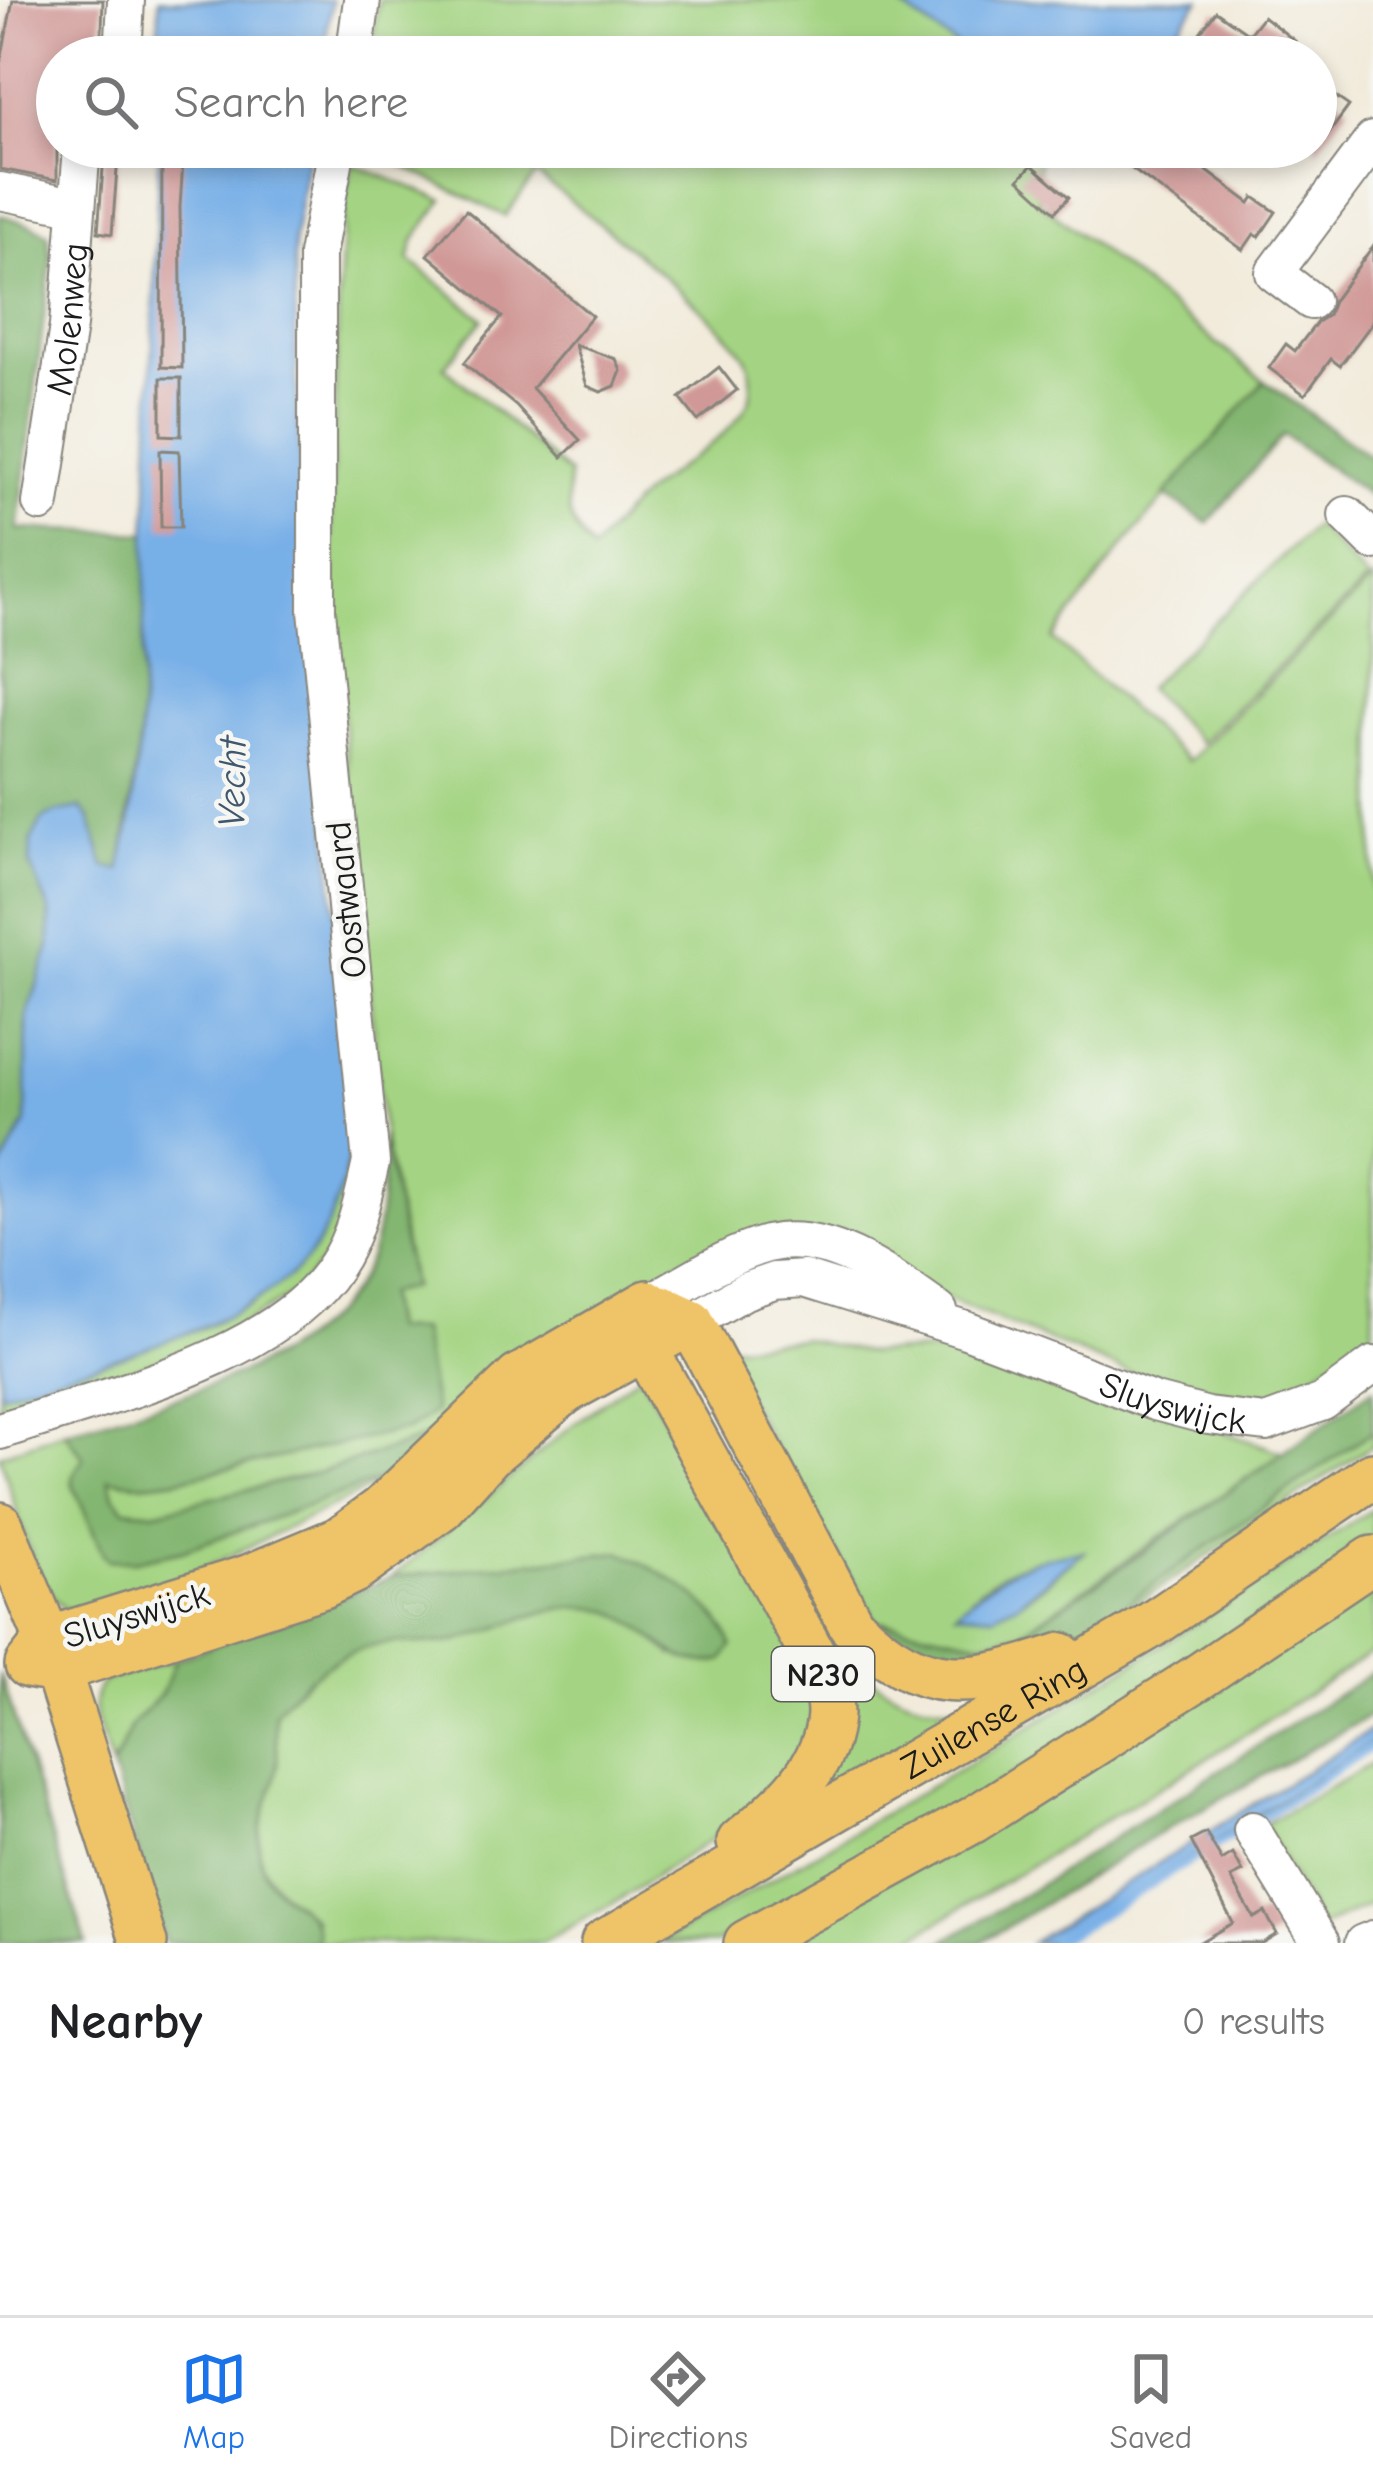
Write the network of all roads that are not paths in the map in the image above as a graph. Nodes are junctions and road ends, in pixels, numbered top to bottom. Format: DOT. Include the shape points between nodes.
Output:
graph roads {
  1 [pos="126,0"];
  2 [pos="362,0"];
  3 [pos="124,36"];
  4 [pos="357,36"];
  5 [pos="1373,140"];
  6 [pos="79,168"];
  7 [pos="333,168"];
  8 [pos="0,191"];
  9 [pos="74,206"];
  10 [pos="1311,301"];
  11 [pos="41,503"];
  12 [pos="1347,514"];
  13 [pos="1373,542"];
  14 [pos="691,1322"];
  15 [pos="646,1325"];
  16 [pos="966,1330"];
  17 [pos="1373,1365"];
  18 [pos="0,1431"];
  19 [pos="1373,1475"];
  20 [pos="0,1525"];
  21 [pos="1373,1559"];
  22 [pos="0,1570"];
  23 [pos="1150,1626"];
  24 [pos="44,1658"];
  25 [pos="1252,1831"];
  26 [pos="1373,1940"];
  27 [pos="116,1943"];
  28 [pos="144,1943"];
  29 [pos="603,1943"];
  30 [pos="747,1943"];
  31 [pos="1321,1943"];
  32 [pos="1363,1943"];
  1 -- 3 [label="street"];
  2 -- 4 [label="street"];
  5 -- 10 [label="street" via="1274,273"];
  6 -- 9 [label="street"];
  7 -- 18 [label="street, Oostwaard" via="317,255 317,610 371,1162 358,1220 335,1268 294,1313 231,1352"];
  8 -- 9 [label="street, Molenweg"];
  9 -- 11 [label="street, Molenweg" via="68,326"];
  12 -- 13 [label="street"];
  14 -- 15 [label="main road, Sluyswijck"];
  14 -- 16 [label="street, Sluyswijck" via="774,1281 804,1280"];
  14 -- 23 [label="main road, N230" via="850,1624 903,1667 962,1682 1000,1676"];
  15 -- 16 [label="street, Sluyswijck" via="768,1244 803,1241 838,1249"];
  15 -- 24 [label="main road, Sluyswijck" via="490,1454 442,1507 356,1569 265,1605"];
  15 -- 29 [label="main road, N230" via="825,1677 830,1715 811,1770 790,1799"];
  16 -- 17 [label="street, Sluyswijck" via="1155,1402 1266,1424 1323,1402"];
  19 -- 23 [label="main road, Zuilense Ring / N230"];
  20 -- 24 [label="main road"];
  21 -- 30 [label="main road, Zuilense Ring" via="973,1820"];
  22 -- 24 [label="main road"];
  23 -- 29 [label="main road, Zuilense Ring / N230"];
  24 -- 27 [label="main road"];
  24 -- 28 [label="main road"];
  25 -- 31 [label="street"];
  26 -- 32 [label="street"];
}
